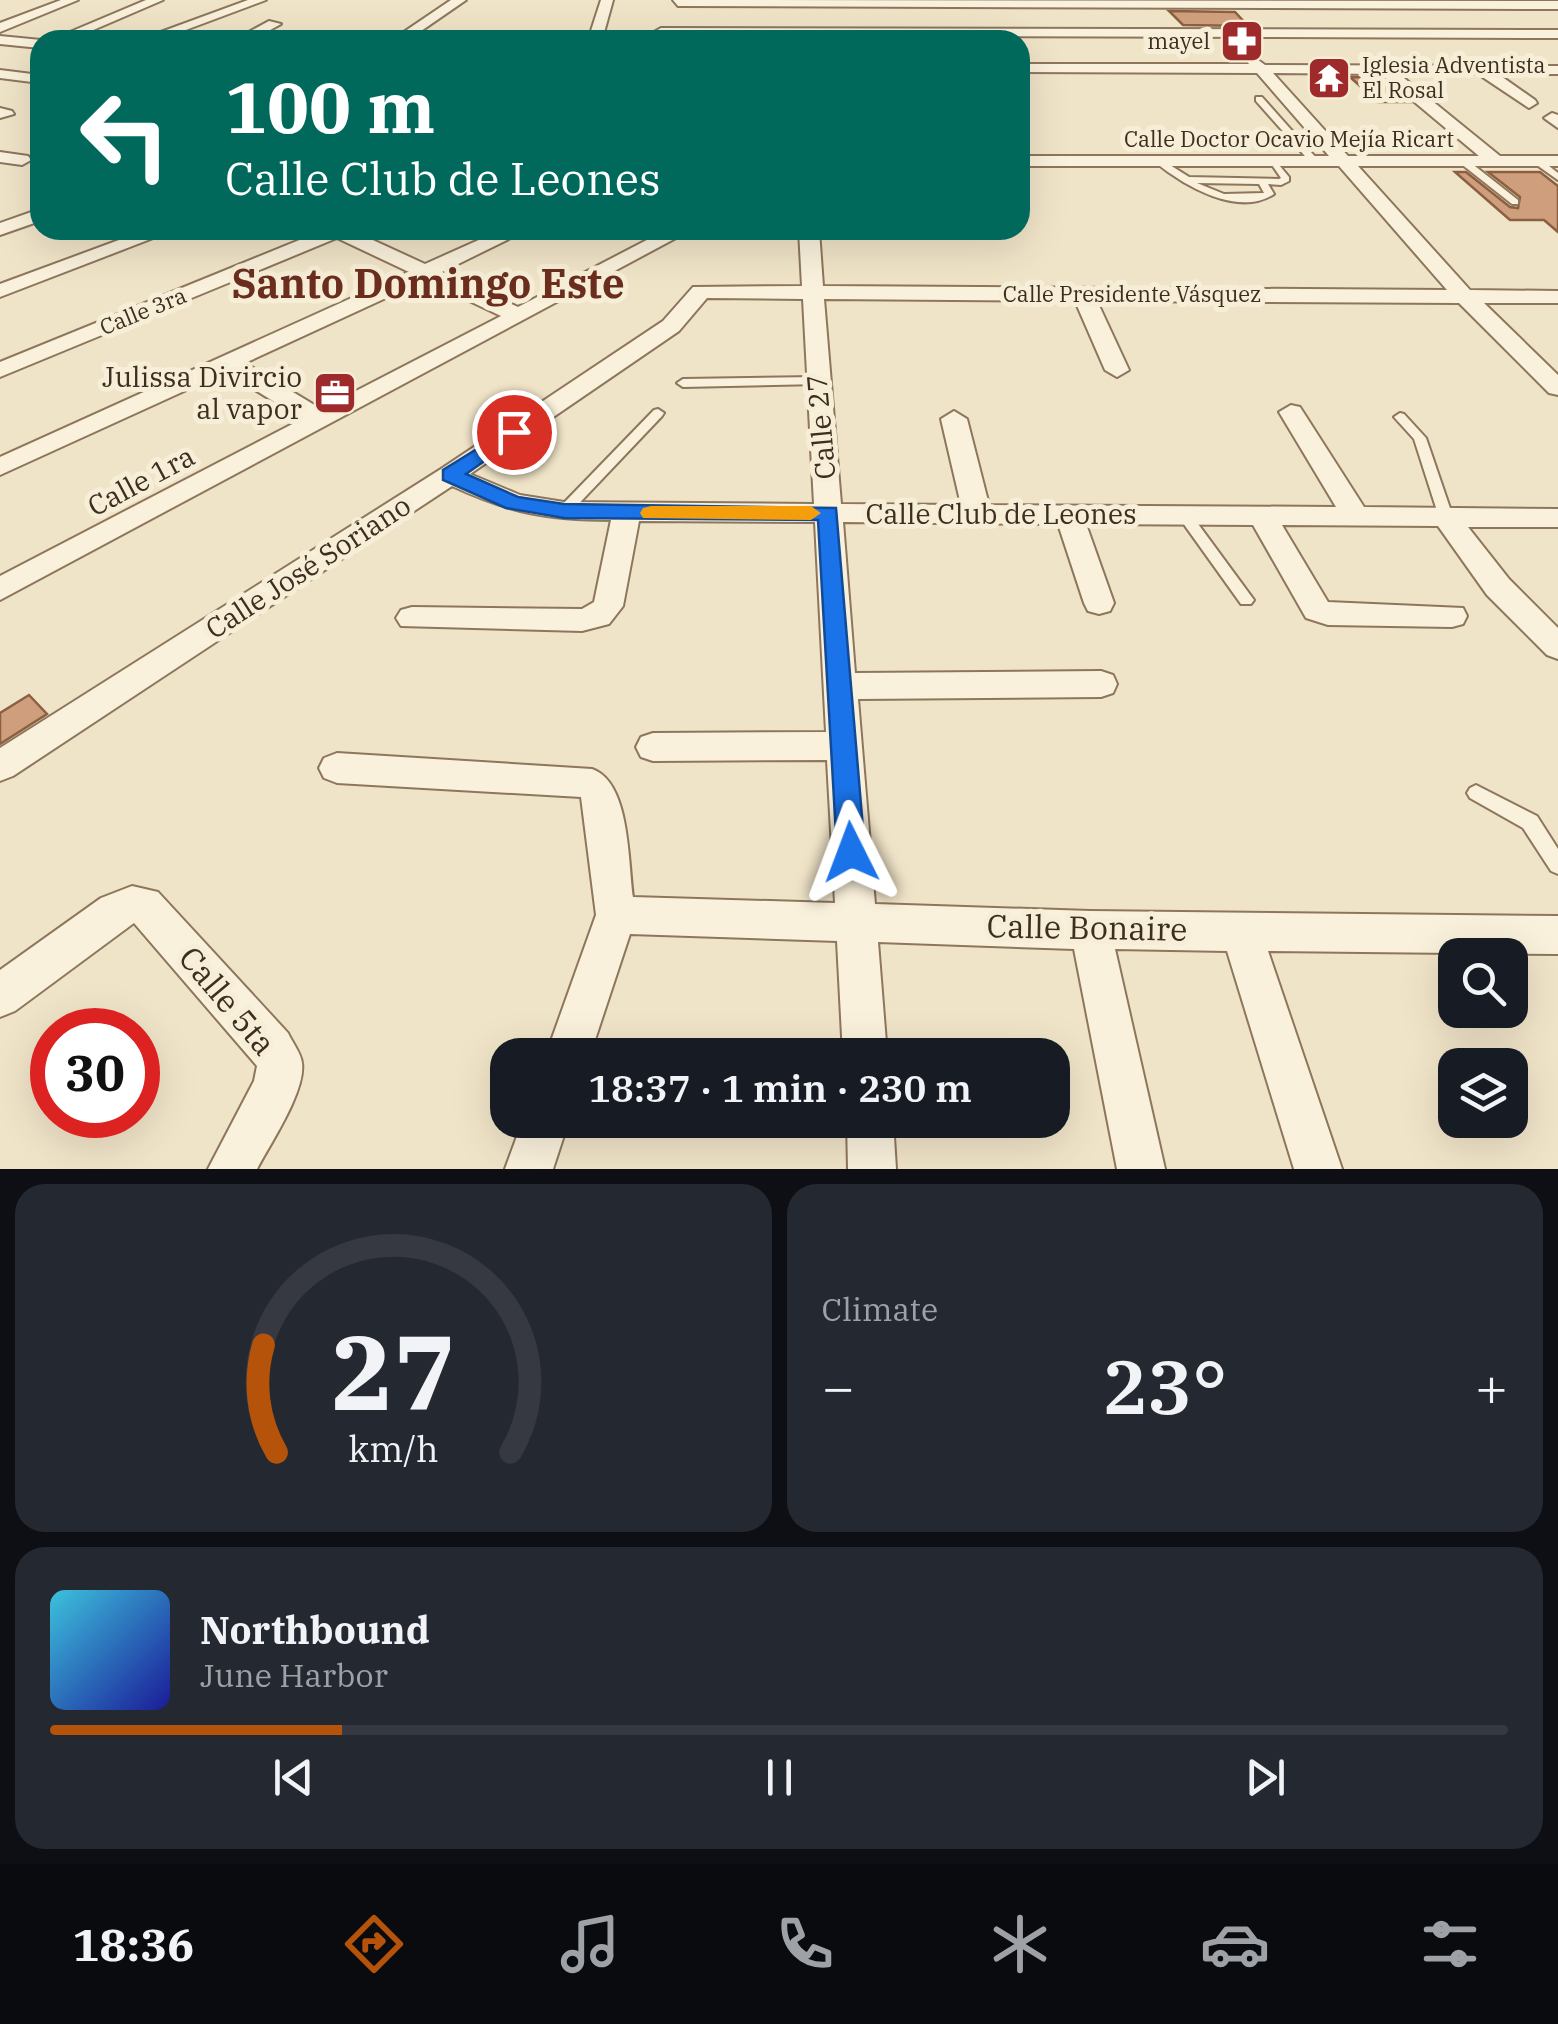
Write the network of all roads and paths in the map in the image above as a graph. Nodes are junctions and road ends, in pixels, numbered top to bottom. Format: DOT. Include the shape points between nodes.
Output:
graph roads {
  1 [pos="72,0"];
  2 [pos="156,0"];
  3 [pos="260,0"];
  4 [pos="460,0"];
  5 [pos="606,0"];
  6 [pos="800,1"];
  7 [pos="678,2"];
  8 [pos="1194,2"];
  9 [pos="1558,5"];
  10 [pos="274,24"];
  11 [pos="0,28"];
  12 [pos="82,30"];
  13 [pos="174,30"];
  14 [pos="262,30"];
  15 [pos="414,30"];
  16 [pos="598,30"];
  17 [pos="801,30"];
  18 [pos="1226,33"];
  19 [pos="1030,34"];
  20 [pos="1558,34"];
  21 [pos="4,42"];
  22 [pos="30,43"];
  23 [pos="1030,68"];
  24 [pos="1262,69"];
  25 [pos="1384,69"];
  26 [pos="1482,70"];
  27 [pos="1558,70"];
  28 [pos="0,74"];
  29 [pos="30,78"];
  30 [pos="1260,99"];
  31 [pos="1529,103"];
  32 [pos="0,157"];
  33 [pos="22,160"];
  34 [pos="1030,161"];
  35 [pos="1462,161"];
  36 [pos="1496,161"];
  37 [pos="1537,161"];
  38 [pos="1558,161"];
  39 [pos="1159,162"];
  40 [pos="1274,162"];
  41 [pos="1315,162"];
  42 [pos="1345,162"];
  43 [pos="1558,177"];
  44 [pos="1514,202"];
  45 [pos="30,219"];
  46 [pos="0,229"];
  47 [pos="137,240"];
  48 [pos="314,240"];
  49 [pos="359,240"];
  50 [pos="494,240"];
  51 [pos="662,240"];
  52 [pos="809,240"];
  53 [pos="425,272"];
  54 [pos="0,291"];
  55 [pos="706,291"];
  56 [pos="811,292"];
  57 [pos="1083,294"];
  58 [pos="1464,296"];
  59 [pos="1558,296"];
  60 [pos="518,316"];
  61 [pos="228,363"];
  62 [pos="0,370"];
  63 [pos="1117,370"];
  64 [pos="816,381"];
  65 [pos="683,383"];
  66 [pos="1558,388"];
  67 [pos="1291,412"];
  68 [pos="658,414"];
  69 [pos="1400,417"];
  70 [pos="954,419"];
  71 [pos="321,420"];
  72 [pos="0,467"];
  73 [pos="450,475"];
  74 [pos="564,511"];
  75 [pos="627,513"];
  76 [pos="828,513"];
  77 [pos="977,514"];
  78 [pos="1069,515"];
  79 [pos="1185,516"];
  80 [pos="1262,516"];
  81 [pos="1356,517"];
  82 [pos="1446,517"];
  83 [pos="1558,518"];
  84 [pos="0,589"];
  85 [pos="1246,600"];
  86 [pos="1099,603"];
  87 [pos="1452,616"];
  88 [pos="412,618"];
  89 [pos="1558,647"];
  90 [pos="1101,684"];
  91 [pos="842,686"];
  92 [pos="653,746"];
  93 [pos="845,746"];
  94 [pos="0,766"];
  95 [pos="336,768"];
  96 [pos="1476,793"];
  97 [pos="1558,866"];
  98 [pos="616,915"];
  99 [pos="855,922"];
  100 [pos="1090,930"];
  101 [pos="1241,931"];
  102 [pos="1558,935"];
  103 [pos="0,996"];
  104 [pos="574,1038"];
  105 [pos="864,1038"];
  106 [pos="540,1138"];
  107 [pos="871,1138"];
  108 [pos="232,1169"];
  109 [pos="529,1169"];
  110 [pos="872,1169"];
  111 [pos="1141,1169"];
  112 [pos="1318,1169"];
  1 -- 11 [label="street"];
  2 -- 12 [label="street"];
  3 -- 13 [label="street"];
  4 -- 15 [label="street"];
  5 -- 16 [label="street"];
  6 -- 7 [label="street"];
  6 -- 8 [label="street"];
  6 -- 17 [label="street"];
  8 -- 9 [label="street"];
  8 -- 18 [label="street"];
  10 -- 14 [label="street"];
  18 -- 19 [label="street"];
  18 -- 20 [label="street"];
  18 -- 24 [label="street"];
  21 -- 22 [label="street"];
  23 -- 24 [label="street"];
  24 -- 25 [label="street"];
  24 -- 42 [label="street"];
  25 -- 26 [label="street"];
  25 -- 36 [label="street"];
  26 -- 27 [label="street"];
  26 -- 31 [label="street"];
  28 -- 29 [label="street"];
  30 -- 41 [label="lane"];
  32 -- 33 [label="street"];
  34 -- 39 [label="street, Calle Doctor Ocavio Mejía Ricart"];
  35 -- 36 [label="street, Calle Doctor Ocavio Mejía Ricart"];
  35 -- 42 [label="street, Calle Doctor Ocavio Mejía Ricart"];
  35 -- 44 [label="lane"];
  36 -- 37 [label="street, Calle Doctor Ocavio Mejía Ricart"];
  37 -- 38 [label="street, Calle Doctor Ocavio Mejía Ricart"];
  37 -- 43 [label="lane"];
  39 -- 40 [label="street, Calle Doctor Ocavio Mejía Ricart"];
  39 -- 40 [label="lane" via="1201,192 1266,196 1263,183 1286,179"];
  40 -- 41 [label="street, Calle Doctor Ocavio Mejía Ricart"];
  41 -- 42 [label="street, Calle Doctor Ocavio Mejía Ricart"];
  42 -- 58 [label="street"];
  45 -- 46 [label="street"];
  47 -- 54 [label="street"];
  48 -- 62 [label="street, Calle 3ra"];
  49 -- 53 [label="street"];
  50 -- 53 [label="street"];
  51 -- 60 [label="street, Calle 1ra"];
  52 -- 56 [label="street, Calle 27"];
  53 -- 60 [label="street"];
  53 -- 61 [label="street"];
  55 -- 56 [label="street, Calle Presidente Vásquez"];
  55 -- 73 [label="street, Calle José Soriano" via="671,326"];
  56 -- 57 [label="street, Calle Presidente Vásquez"];
  56 -- 64 [label="street, Calle 27"];
  57 -- 58 [label="street, Calle Presidente Vásquez"];
  57 -- 63 [label="street"];
  58 -- 59 [label="street, Calle Presidente Vásquez"];
  58 -- 66 [label="street"];
  60 -- 71 [label="street, Calle 1ra"];
  61 -- 71 [label="street"];
  61 -- 72 [label="street"];
  64 -- 65 [label="lane"];
  64 -- 76 [label="street, Calle 27"];
  67 -- 81 [label="street"];
  68 -- 74 [label="lane"];
  69 -- 82 [label="lane" via="1420,438"];
  70 -- 77 [label="street"];
  71 -- 84 [label="street, Calle 1ra"];
  73 -- 74 [label="street, Calle Club de Leones" via="514,503"];
  73 -- 94 [label="street, Calle José Soriano"];
  74 -- 75 [label="street, Calle Club de Leones"];
  75 -- 76 [label="street, Calle Club de Leones"];
  75 -- 88 [label="street" via="608,606 598,616"];
  76 -- 77 [label="street, Calle Club de Leones"];
  76 -- 91 [label="street, Calle 27"];
  77 -- 78 [label="street, Calle Club de Leones"];
  78 -- 79 [label="street, Calle Club de Leones"];
  78 -- 86 [label="street"];
  79 -- 80 [label="street, Calle Club de Leones"];
  79 -- 85 [label="lane"];
  80 -- 81 [label="street, Calle Club de Leones"];
  80 -- 87 [label="street" via="1318,610"];
  81 -- 82 [label="street, Calle Club de Leones"];
  82 -- 83 [label="street, Calle Club de Leones"];
  82 -- 89 [label="street" via="1498,586"];
  90 -- 91 [label="street"];
  91 -- 93 [label="street, Calle 27"];
  92 -- 93 [label="street"];
  93 -- 99 [label="street, Calle 27"];
  95 -- 98 [label="street" via="592,784 602,796"];
  96 -- 97 [label="lane" via="1530,822"];
  98 -- 99 [label="street, Calle Bonaire"];
  98 -- 104 [label="street"];
  99 -- 100 [label="street, Calle Bonaire"];
  99 -- 105 [label="street, Calle 27"];
  100 -- 101 [label="street, Calle Bonaire"];
  100 -- 111 [label="street"];
  101 -- 102 [label="street, Calle Bonaire"];
  101 -- 112 [label="street"];
  103 -- 108 [label="street, Calle 5ta" via="114,911 144,905 280,1064"];
  106 -- 109 [label="street"];
  107 -- 110 [label="street"];
}
